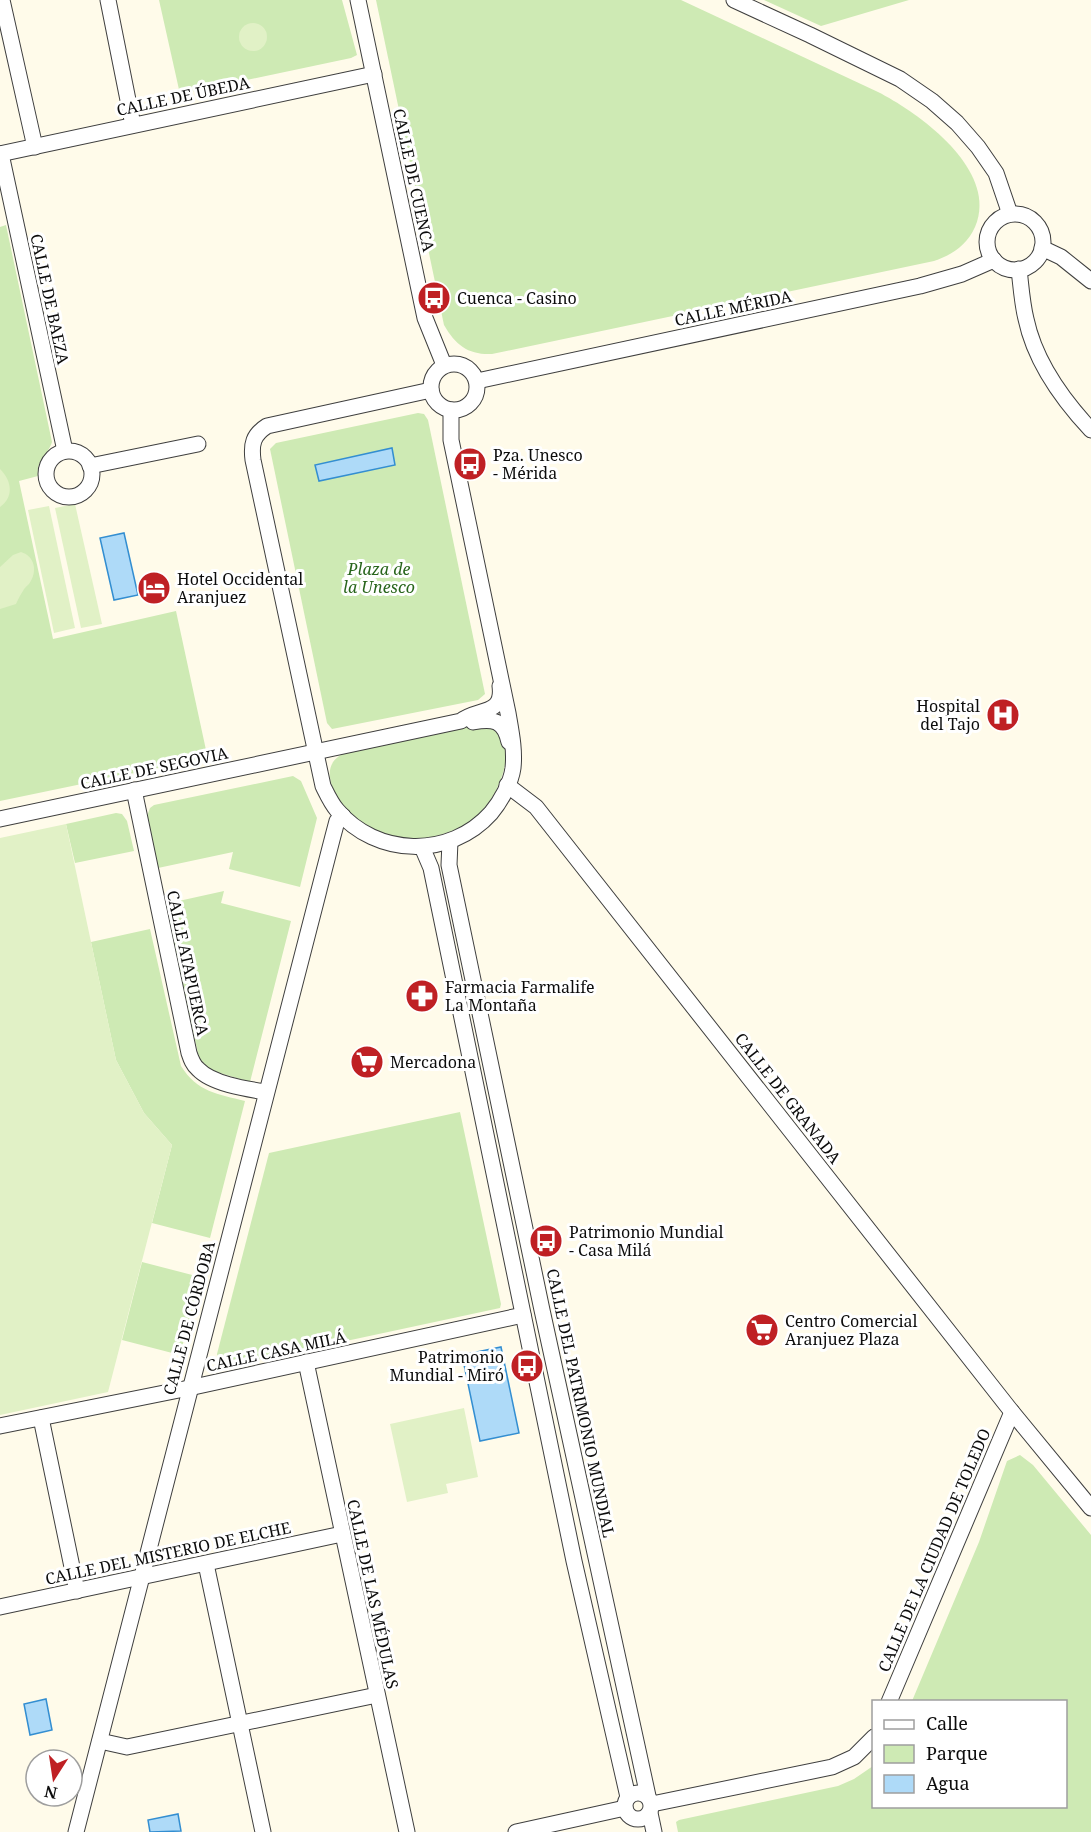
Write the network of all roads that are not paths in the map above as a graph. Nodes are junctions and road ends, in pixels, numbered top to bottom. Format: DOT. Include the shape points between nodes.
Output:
graph roads {
  1 [pos="2,0"];
  2 [pos="108,0"];
  3 [pos="358,0"];
  4 [pos="734,0"];
  5 [pos="374,74"];
  6 [pos="133,125"];
  7 [pos="35,147"];
  8 [pos="0,154"];
  9 [pos="1010,214"];
  10 [pos="1042,248"];
  11 [pos="994,260"];
  12 [pos="1019,269"];
  13 [pos="1091,281"];
  14 [pos="444,365"];
  15 [pos="477,381"];
  16 [pos="431,390"];
  17 [pos="451,410"];
  18 [pos="1091,430"];
  19 [pos="198,444"];
  20 [pos="65,451"];
  21 [pos="90,466"];
  22 [pos="499,666"];
  23 [pos="461,721"];
  24 [pos="366,741"];
  25 [pos="315,752"];
  26 [pos="512,755"];
  27 [pos="322,779"];
  28 [pos="507,785"];
  29 [pos="134,790"];
  30 [pos="343,816"];
  31 [pos="0,819"];
  32 [pos="450,841"];
  33 [pos="422,847"];
  34 [pos="266,1092"];
  35 [pos="523,1315"];
  36 [pos="306,1362"];
  37 [pos="189,1388"];
  38 [pos="1012,1412"];
  39 [pos="41,1418"];
  40 [pos="0,1426"];
  41 [pos="1091,1508"];
  42 [pos="342,1534"];
  43 [pos="206,1564"];
  44 [pos="141,1578"];
  45 [pos="77,1591"];
  46 [pos="0,1607"];
  47 [pos="376,1695"];
  48 [pos="889,1700"];
  49 [pos="240,1723"];
  50 [pos="872,1738"];
  51 [pos="99,1741"];
  52 [pos="650,1804"];
  53 [pos="628,1807"];
  54 [pos="76,1832"];
  55 [pos="263,1832"];
  56 [pos="407,1832"];
  57 [pos="516,1832"];
  58 [pos="634,1832"];
  59 [pos="654,1832"];
  1 -- 7 [label="street"];
  2 -- 6 [label="street"];
  3 -- 5 [label="street, CALLE DE CUENCA"];
  4 -- 9 [label="street" via="890,74 932,100 957,123 996,173"];
  5 -- 6 [label="street, CALLE DE ÚBEDA"];
  5 -- 14 [label="street, CALLE DE CUENCA" via="425,318"];
  6 -- 7 [label="street, CALLE DE ÚBEDA"];
  7 -- 8 [label="street, CALLE DE ÚBEDA"];
  8 -- 20 [label="street, CALLE DE BAEZA"];
  9 -- 10 [label="street" via="1032,220 1041,232"];
  9 -- 11 [label="street" via="995,222 988,236"];
  10 -- 12 [label="street" via="1034,262"];
  10 -- 13 [label="street" via="1068,261"];
  11 -- 12 [label="street" via="1001,266"];
  11 -- 15 [label="street, CALLE MÉRIDA" via="920,286"];
  12 -- 18 [label="street" via="1026,322 1047,374"];
  14 -- 15 [label="street" via="453,363 468,368"];
  14 -- 16 [label="street" via="434,375"];
  15 -- 17 [label="street" via="472,402"];
  16 -- 17 [label="street" via="438,404"];
  16 -- 25 [label="street" via="267,426 254,438 253,460"];
  17 -- 22 [label="street" via="451,440"];
  19 -- 21 [label="street"];
  20 -- 21 [label="street" via="79,453"];
  20 -- 21 [label="street" via="50,461 46,470 55,492 64,496 83,492 92,475"];
  22 -- 23 [label="street" via="501,691 497,703 490,710"];
  22 -- 26 [label="street"];
  23 -- 24 [label="street"];
  23 -- 26 [label="street" via="487,719 501,725"];
  24 -- 25 [label="street"];
  24 -- 27 [label="street" via="333,755"];
  25 -- 27 [label="street"];
  25 -- 29 [label="street, CALLE DE SEGOVIA"];
  26 -- 28 [label="street" via="513,769"];
  27 -- 30 [label="street"];
  28 -- 32 [label="street" via="498,804 483,821"];
  28 -- 38 [label="street, CALLE DE GRANADA" via="536,807"];
  29 -- 31 [label="street, CALLE DE SEGOVIA"];
  29 -- 34 [label="street, CALLE ATAPUERCA" via="192,1062 216,1080"];
  30 -- 33 [label="street" via="381,841"];
  30 -- 34 [label="street, CALLE DE CÓRDOBA" via="337,821"];
  32 -- 33 [label="street"];
  32 -- 52 [label="street, CALLE DEL PATRIMONIO MUNDIAL" via="449,865"];
  33 -- 35 [label="street" via="431,868"];
  34 -- 37 [label="street, CALLE DE CÓRDOBA"];
  35 -- 36 [label="street, CALLE CASA MILÁ"];
  35 -- 53 [label="street"];
  36 -- 37 [label="street, CALLE CASA MILÁ"];
  36 -- 42 [label="street, CALLE DE LAS MÉDULAS"];
  37 -- 39 [label="street, CALLE CASA MILÁ"];
  37 -- 44 [label="street, CALLE DE CÓRDOBA"];
  38 -- 41 [label="street"];
  38 -- 48 [label="street, CALLE DE LA CIUDAD DE TOLEDO"];
  39 -- 40 [label="street, CALLE CASA MILÁ"];
  39 -- 45 [label="street"];
  42 -- 43 [label="street, CALLE DEL MISTERIO DE ELCHE"];
  42 -- 47 [label="street, CALLE DE LAS MÉDULAS"];
  43 -- 44 [label="street, CALLE DEL MISTERIO DE ELCHE"];
  43 -- 49 [label="street"];
  44 -- 45 [label="street, CALLE DEL MISTERIO DE ELCHE"];
  44 -- 51 [label="street, CALLE DE CÓRDOBA"];
  45 -- 46 [label="street, CALLE DEL MISTERIO DE ELCHE"];
  47 -- 49 [label="street"];
  47 -- 56 [label="street, CALLE DE LAS MÉDULAS"];
  49 -- 51 [label="street" via="127,1747"];
  49 -- 55 [label="street"];
  50 -- 52 [label="street" via="854,1757 831,1767"];
  51 -- 54 [label="street, CALLE DE CÓRDOBA"];
  52 -- 53 [label="street" via="639,1819"];
  52 -- 53 [label="street" via="644,1793 635,1792"];
  52 -- 59 [label="street, CALLE DEL PATRIMONIO MUNDIAL"];
  53 -- 57 [label="street"];
  53 -- 58 [label="street"];
}
